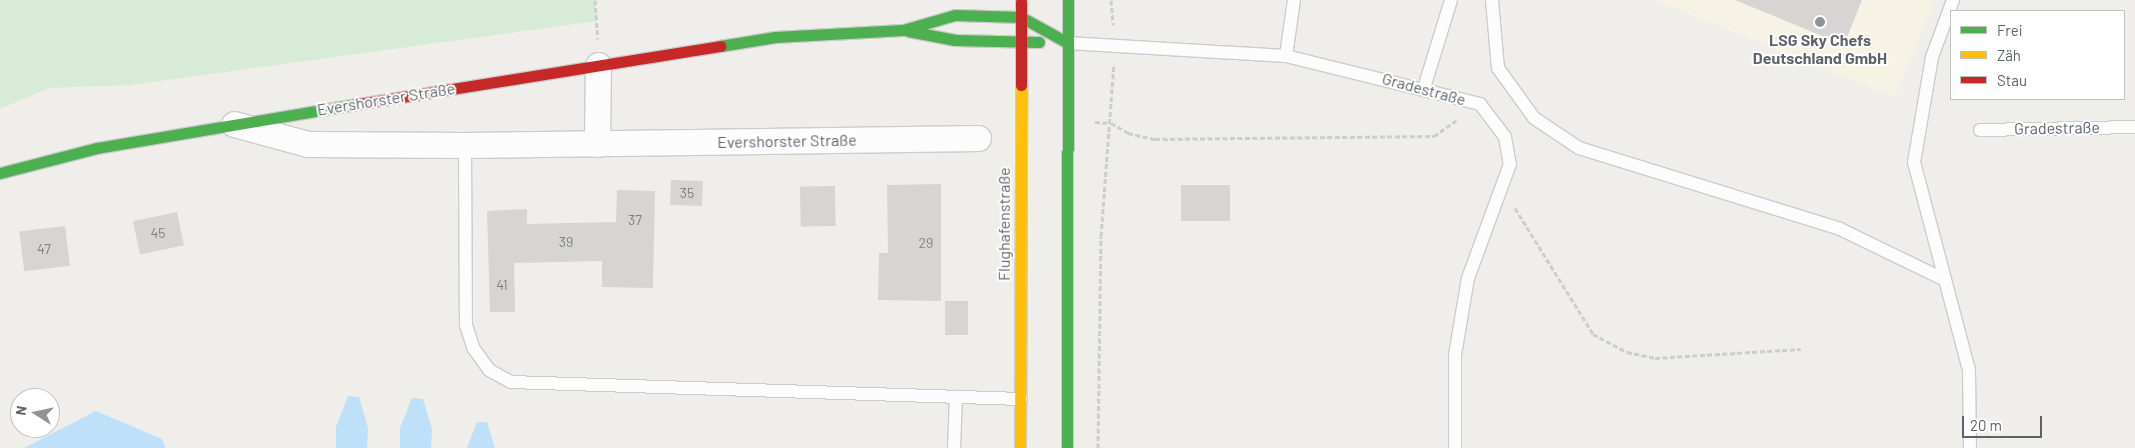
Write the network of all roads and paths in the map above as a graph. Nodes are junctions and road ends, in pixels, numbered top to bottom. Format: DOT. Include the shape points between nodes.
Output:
graph roads {
  1 [pos="595,0"];
  2 [pos="1021,0"];
  3 [pos="1068,0"];
  4 [pos="1294,0"];
  5 [pos="1450,0"];
  6 [pos="1492,0"];
  7 [pos="1953,0"];
  8 [pos="967,2"];
  9 [pos="955,15"];
  10 [pos="1021,17"];
  11 [pos="903,30"];
  12 [pos="1021,42"];
  13 [pos="1068,43"];
  14 [pos="1286,56"];
  15 [pos="598,65"];
  16 [pos="1424,88"];
  17 [pos="1113,93"];
  18 [pos="1480,104"];
  19 [pos="1111,123"];
  20 [pos="234,124"];
  21 [pos="2135,127"];
  22 [pos="1980,130"];
  23 [pos="978,138"];
  24 [pos="597,144"];
  25 [pos="465,145"];
  26 [pos="0,172"];
  27 [pos="1502,188"];
  28 [pos="1943,279"];
  29 [pos="1801,349"];
  30 [pos="956,397"];
  31 [pos="1021,399"];
  32 [pos="954,448"];
  33 [pos="1020,448"];
  34 [pos="1067,448"];
  35 [pos="1098,448"];
  36 [pos="1455,448"];
  37 [pos="1970,448"];
  1 -- 15 [label="path"];
  2 -- 10 [label="street, Flughafenstraße"];
  3 -- 13 [label="street"];
  4 -- 14 [label="lane"];
  5 -- 16 [label="lane"];
  6 -- 28 [label="lane" via="1498,68 1534,118 1579,148 1840,229"];
  7 -- 28 [label="lane" via="1932,57 1914,162"];
  8 -- 9 [label="street"];
  9 -- 10 [label="street"];
  9 -- 11 [label="street, Evershorster Straße"];
  10 -- 12 [label="street, Flughafenstraße"];
  10 -- 13 [label="street"];
  11 -- 12 [label="street, Evershorster Straße" via="955,40"];
  11 -- 15 [label="street, Evershorster Straße" via="775,38"];
  12 -- 13 [label="street, Evershorster Straße"];
  12 -- 31 [label="street, Flughafenstraße"];
  13 -- 14 [label="lane, Gradestraße"];
  13 -- 34 [label="street"];
  14 -- 16 [label="lane, Gradestraße"];
  15 -- 20 [label="street, Evershorster Straße"];
  15 -- 24 [label="street"];
  16 -- 18 [label="lane, Gradestraße"];
  17 -- 19 [label="path"];
  18 -- 19 [label="path" via="1434,136 1156,139 1128,132"];
  18 -- 27 [label="lane, Gradestraße" via="1505,137 1510,164"];
  19 -- 35 [label="path" via="1101,236"];
  20 -- 25 [label="street, Evershorster Straße" via="308,144"];
  20 -- 26 [label="street, Evershorster Straße" via="97,148"];
  21 -- 22 [label="lane, Gradestraße"];
  23 -- 24 [label="street, Evershorster Straße"];
  24 -- 25 [label="street, Evershorster Straße"];
  25 -- 30 [label="lane" via="466,325 474,349 489,370 511,382"];
  27 -- 29 [label="path" via="1592,334 1628,352 1655,358"];
  27 -- 36 [label="lane, Gradestraße" via="1468,278 1455,355"];
  28 -- 37 [label="lane" via="1969,370"];
  30 -- 31 [label="lane"];
  30 -- 32 [label="lane"];
  31 -- 33 [label="street, Flughafenstraße"];
}
